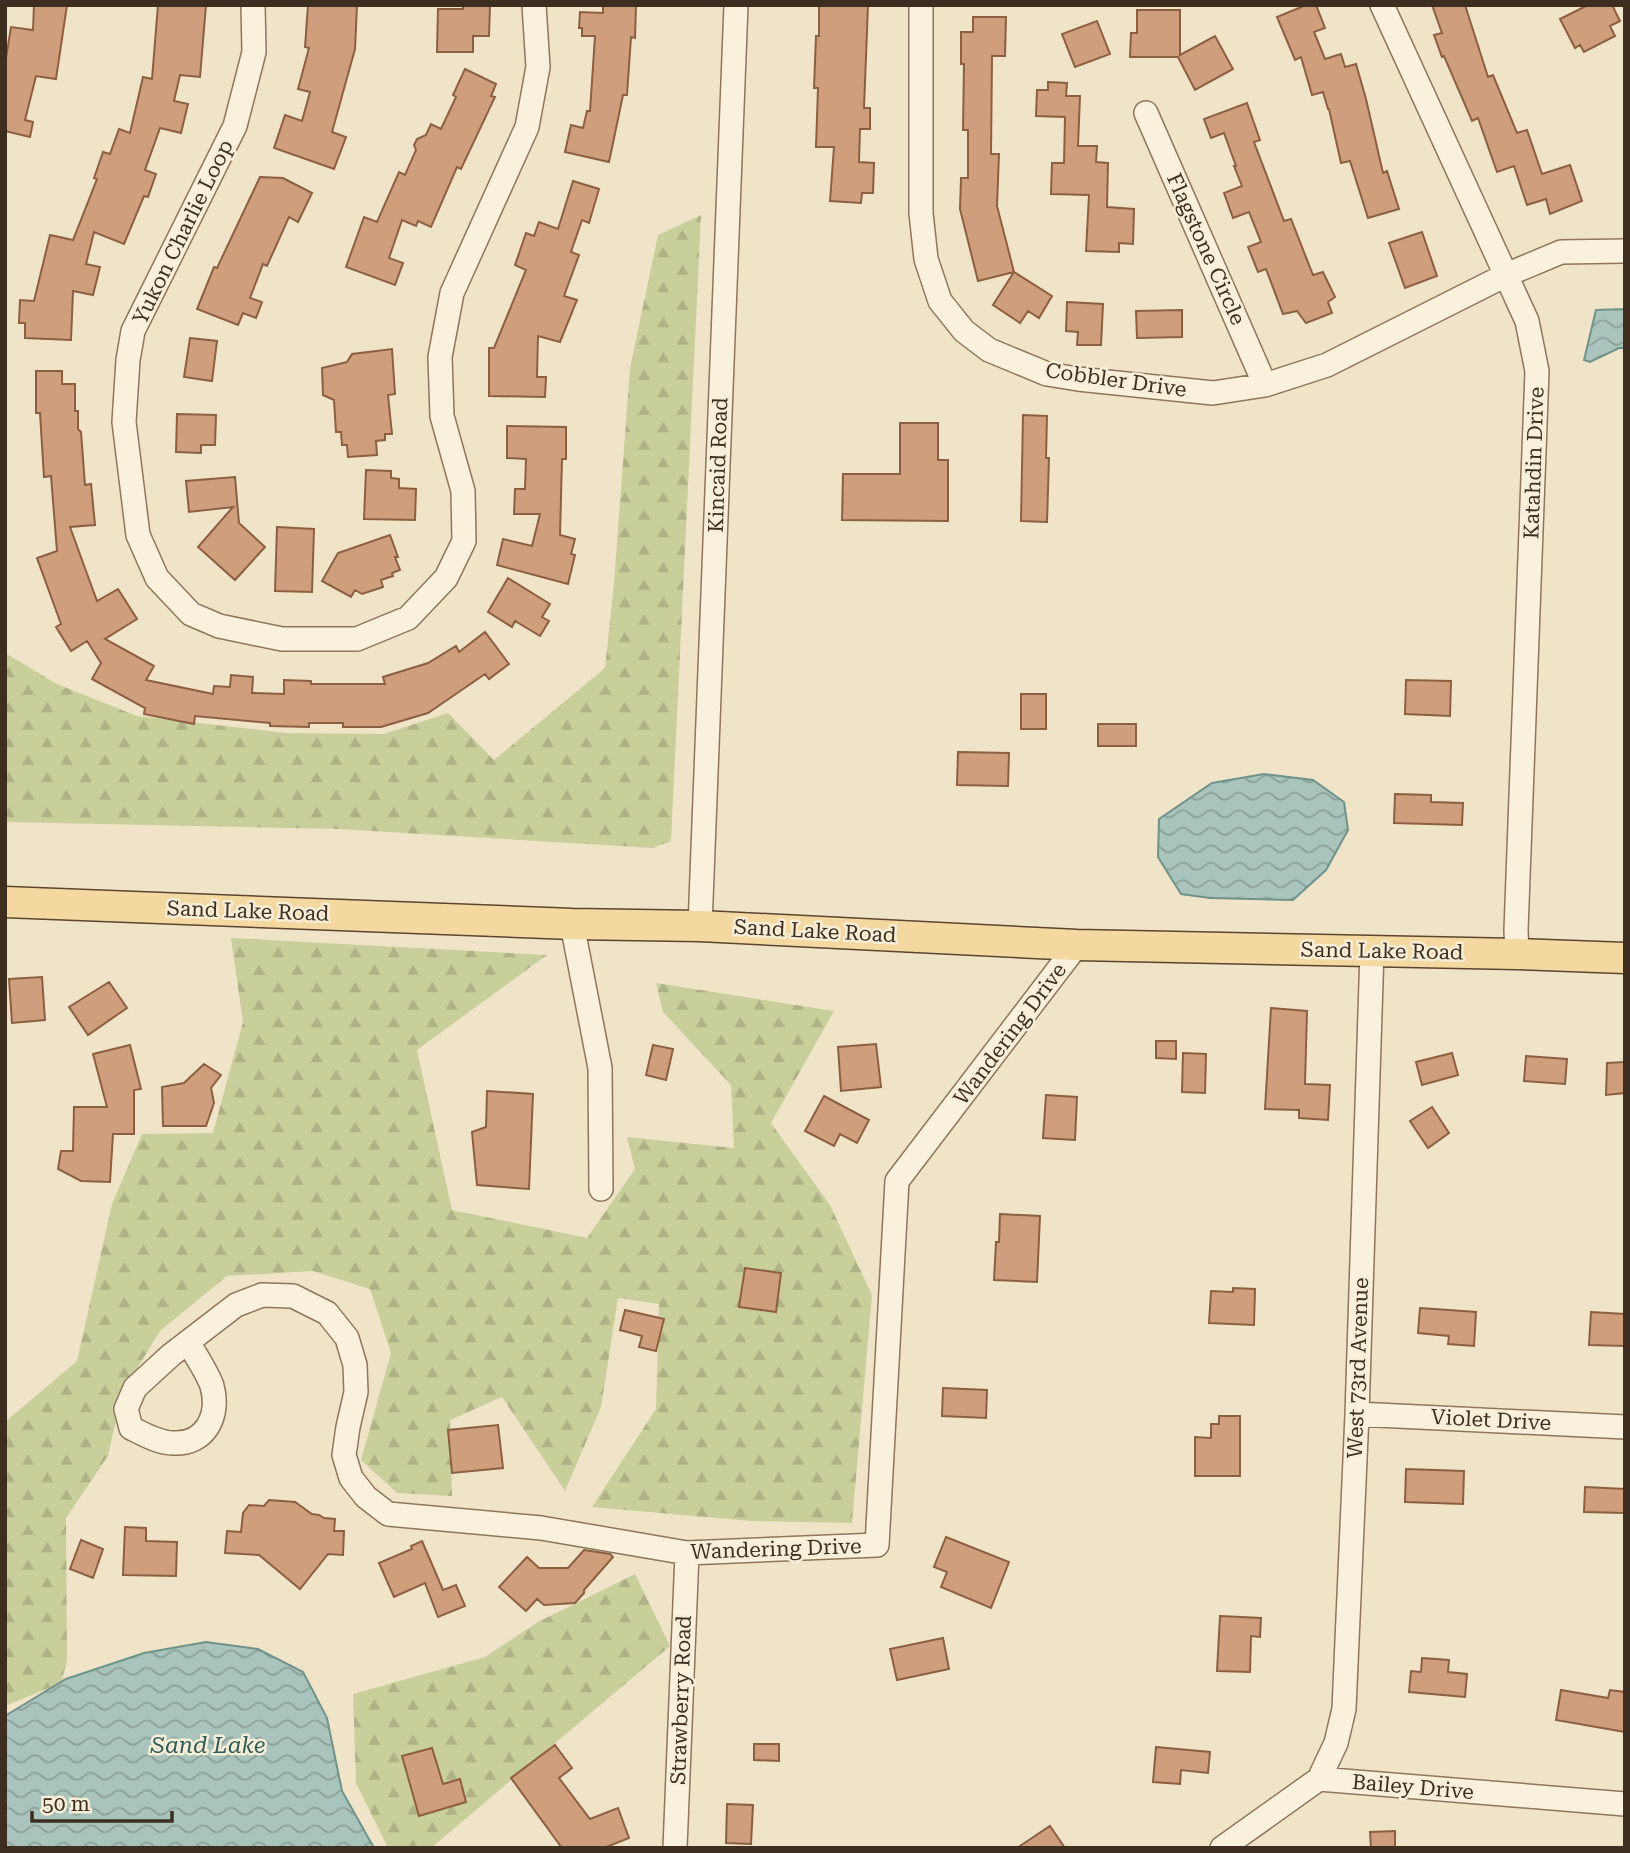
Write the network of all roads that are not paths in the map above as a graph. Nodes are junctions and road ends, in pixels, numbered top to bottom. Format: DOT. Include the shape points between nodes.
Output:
graph roads {
  1 [pos="253,5"];
  2 [pos="534,5"];
  3 [pos="736,5"];
  4 [pos="921,5"];
  5 [pos="1382,5"];
  6 [pos="1146,113"];
  7 [pos="1625,251"];
  8 [pos="1506,275"];
  9 [pos="1265,385"];
  10 [pos="5,902"];
  11 [pos="572,923"];
  12 [pos="700,926"];
  13 [pos="1077,945"];
  14 [pos="1371,951"];
  15 [pos="1517,954"];
  16 [pos="1625,958"];
  17 [pos="601,1189"];
  18 [pos="188,1342"];
  19 [pos="1357,1414"];
  20 [pos="1625,1427"];
  21 [pos="687,1553"];
  22 [pos="1320,1779"];
  23 [pos="1625,1804"];
  24 [pos="675,1848"];
  25 [pos="1222,1848"];
  1 -- 2 [label="street, Yukon Charlie Loop" via="254,52 235,125 133,331 124,422 138,535 157,578 191,614 219,626 282,639 357,639 408,618 446,578 464,541 463,491 442,416 440,357 452,293 527,127 538,66"];
  3 -- 12 [label="street, Kincaid Road"];
  4 -- 9 [label="street, Cobbler Drive" via="921,213 926,259 940,300 964,331 989,350 1047,374 1213,393"];
  5 -- 8 [label="street, Katahdin Drive"];
  6 -- 9 [label="street, Flagstone Circle"];
  7 -- 8 [label="street, Cobbler Drive" via="1561,252"];
  8 -- 9 [label="street, Cobbler Drive" via="1327,365"];
  8 -- 15 [label="street, Katahdin Drive" via="1527,321 1537,371"];
  10 -- 11 [label="main road, Sand Lake Road"];
  11 -- 12 [label="main road, Sand Lake Road"];
  11 -- 17 [label="street" via="600,1068"];
  12 -- 13 [label="main road, Sand Lake Road"];
  13 -- 14 [label="main road, Sand Lake Road"];
  13 -- 21 [label="street, Wandering Drive" via="897,1181 877,1545"];
  14 -- 15 [label="main road, Sand Lake Road"];
  14 -- 19 [label="street, West 73rd Avenue"];
  15 -- 16 [label="main road, Sand Lake Road"];
  18 -- 18 [label="street, Wandering Drive" via="211,1384 215,1407 207,1429 194,1440 172,1443 131,1428 127,1409 135,1388"];
  18 -- 21 [label="street, Wandering Drive" via="236,1305 262,1295 293,1296 327,1312 348,1338 356,1392 344,1455 351,1478 388,1514 541,1528"];
  19 -- 20 [label="street, Violet Drive"];
  19 -- 22 [label="street, West 73rd Avenue" via="1344,1709"];
  21 -- 24 [label="street, Strawberry Road"];
  22 -- 23 [label="street, Bailey Drive"];
  22 -- 25 [label="street"];
}
